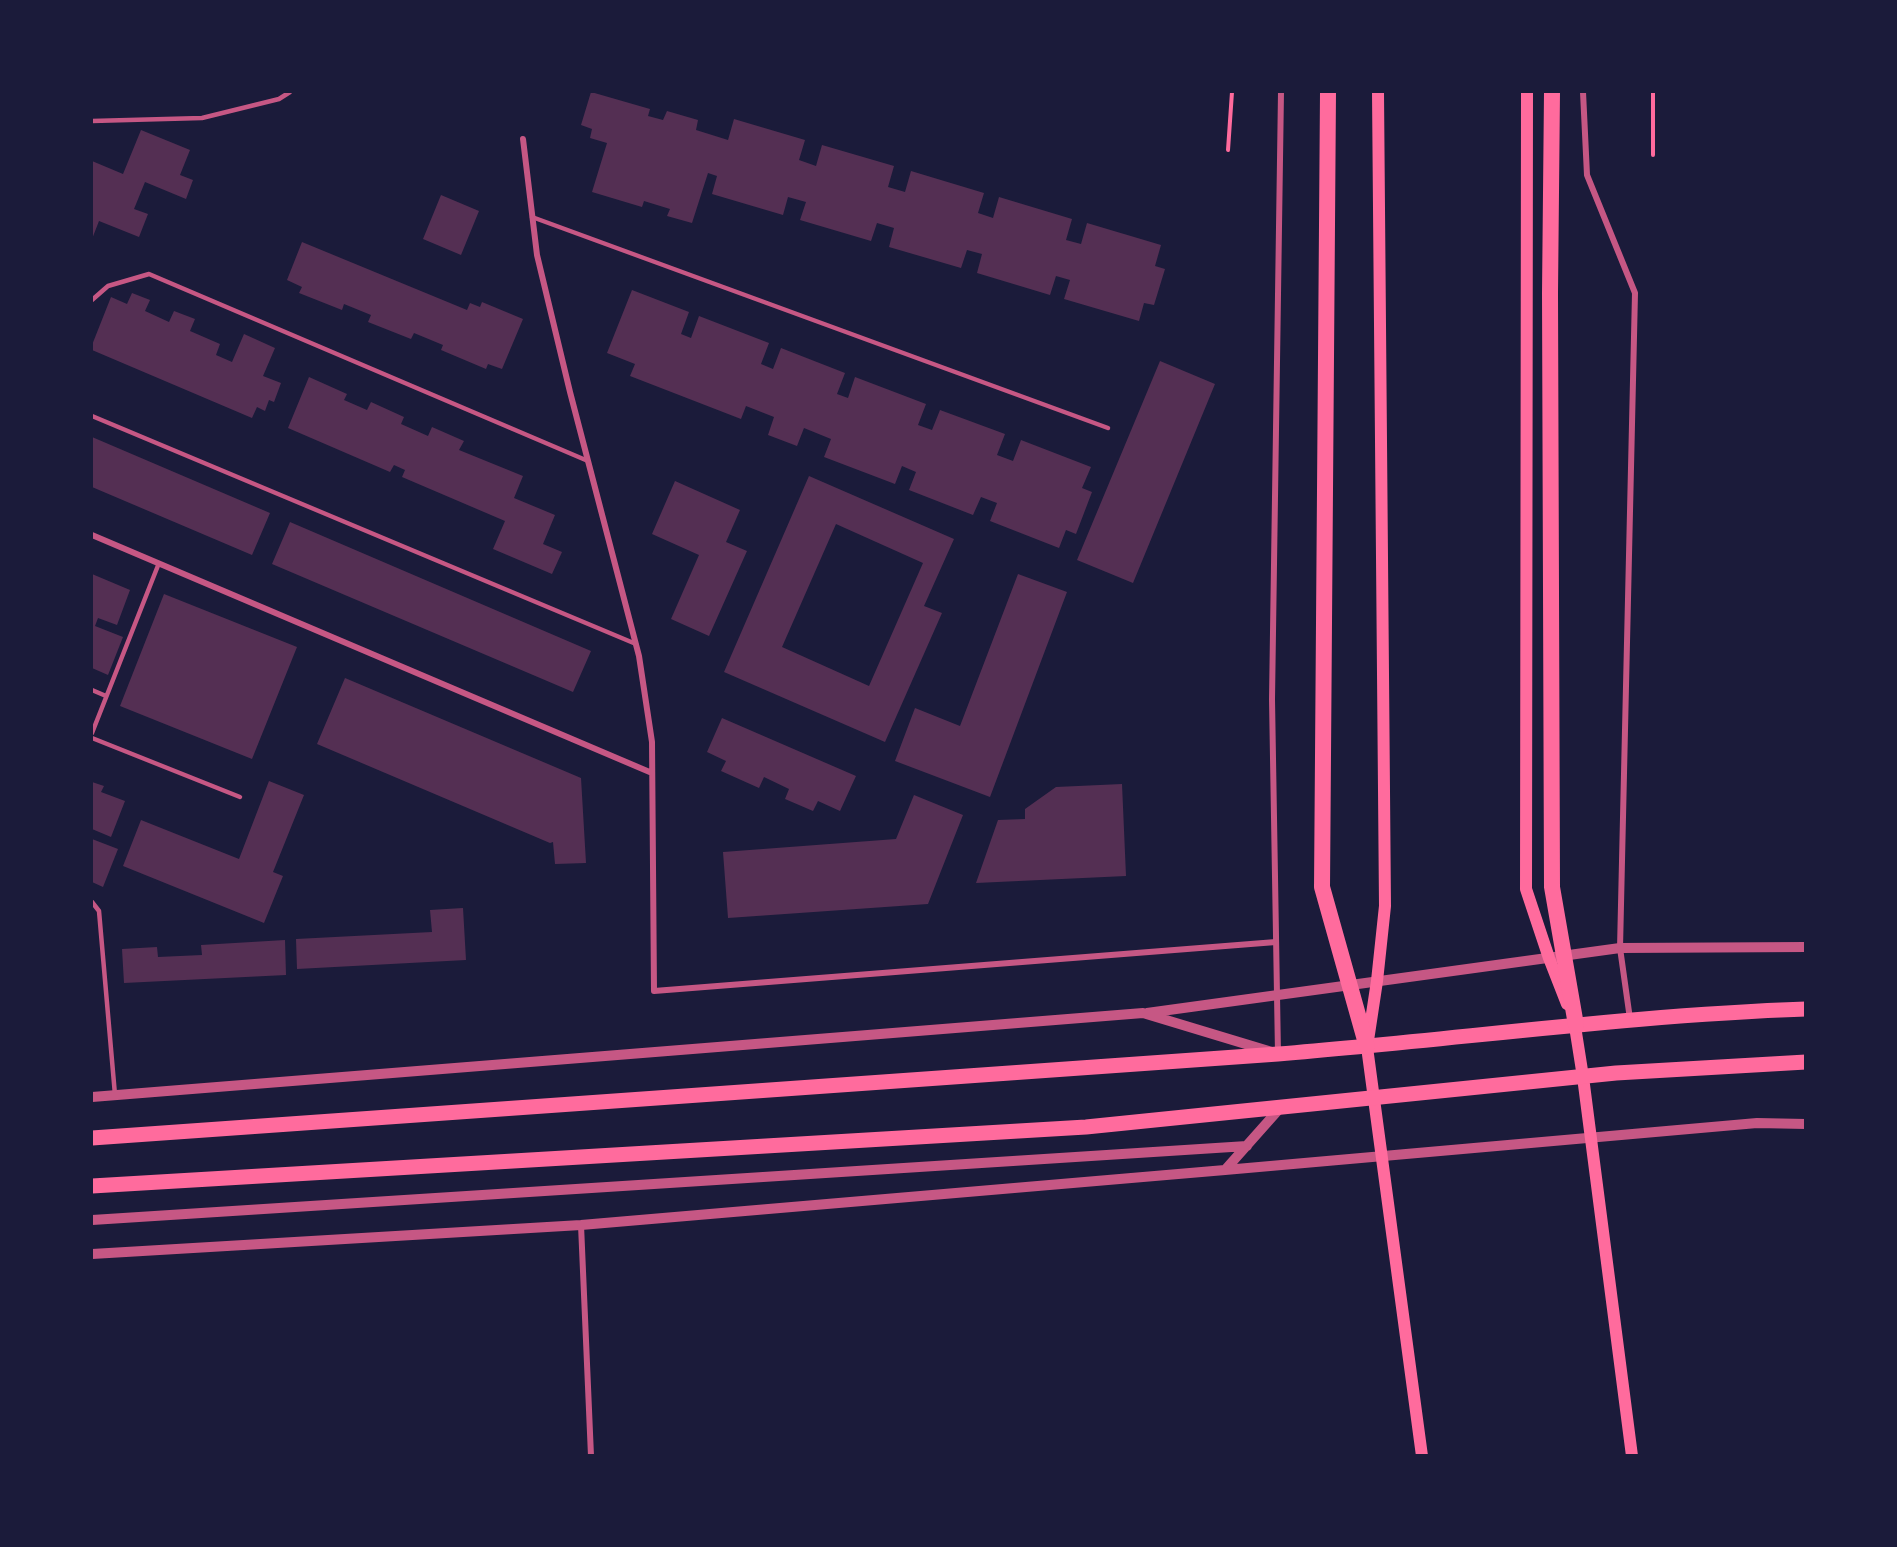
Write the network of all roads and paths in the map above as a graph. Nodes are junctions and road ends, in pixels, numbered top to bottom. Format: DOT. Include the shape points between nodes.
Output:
graph roads {
  1 [pos="290,92"];
  2 [pos="1232,92"];
  3 [pos="1281,92"];
  4 [pos="1328,92"];
  5 [pos="1378,92"];
  6 [pos="1527,92"];
  7 [pos="1552,92"];
  8 [pos="1583,92"];
  9 [pos="1653,92"];
  10 [pos="92,121"];
  11 [pos="522,139"];
  12 [pos="1228,150"];
  13 [pos="1653,155"];
  14 [pos="532,217"];
  15 [pos="92,300"];
  16 [pos="92,416"];
  17 [pos="1108,428"];
  18 [pos="588,461"];
  19 [pos="92,535"];
  20 [pos="159,563"];
  21 [pos="636,644"];
  22 [pos="92,690"];
  23 [pos="106,696"];
  24 [pos="92,733"];
  25 [pos="92,738"];
  26 [pos="652,773"];
  27 [pos="240,797"];
  28 [pos="92,902"];
  29 [pos="1276,942"];
  30 [pos="1806,947"];
  31 [pos="1620,948"];
  32 [pos="1557,957"];
  33 [pos="1377,981"];
  34 [pos="1350,985"];
  35 [pos="1277,995"];
  36 [pos="1806,1009"];
  37 [pos="1143,1013"];
  38 [pos="1630,1019"];
  39 [pos="1576,1025"];
  40 [pos="1367,1047"];
  41 [pos="1278,1054"];
  42 [pos="1806,1062"];
  43 [pos="1583,1077"];
  44 [pos="115,1095"];
  45 [pos="92,1097"];
  46 [pos="1374,1098"];
  47 [pos="1281,1107"];
  48 [pos="1806,1125"];
  49 [pos="92,1138"];
  50 [pos="1590,1138"];
  51 [pos="1247,1146"];
  52 [pos="1382,1157"];
  53 [pos="1226,1170"];
  54 [pos="92,1186"];
  55 [pos="92,1221"];
  56 [pos="581,1225"];
  57 [pos="92,1254"];
  58 [pos="591,1455"];
  59 [pos="1422,1455"];
  60 [pos="1632,1455"];
  1 -- 10 [label="lane" via="279,99 202,118"];
  2 -- 12 [label="path"];
  3 -- 29 [label="street" via="1272,699"];
  4 -- 34 [label="highway" via="1322,887"];
  5 -- 33 [label="main road" via="1385,906"];
  6 -- 32 [label="main road" via="1526,889"];
  7 -- 32 [label="highway" via="1552,887"];
  8 -- 31 [label="street" via="1587,175 1635,293"];
  9 -- 13 [label="path"];
  11 -- 14 [label="street"];
  14 -- 17 [label="lane"];
  14 -- 18 [label="street" via="537,255"];
  15 -- 18 [label="lane" via="108,286 149,274"];
  16 -- 21 [label="lane"];
  18 -- 21 [label="street"];
  19 -- 20 [label="street"];
  20 -- 23 [label="lane"];
  20 -- 26 [label="street"];
  21 -- 26 [label="street" via="652,742"];
  22 -- 23 [label="lane"];
  23 -- 24 [label="lane"];
  25 -- 27 [label="lane"];
  26 -- 29 [label="street" via="654,992"];
  28 -- 44 [label="lane" via="99,910"];
  29 -- 35 [label="street"];
  30 -- 31 [label="street"];
  31 -- 32 [label="street"];
  31 -- 38 [label="street"];
  32 -- 33 [label="street"];
  32 -- 39 [label="highway"];
  33 -- 34 [label="street"];
  33 -- 40 [label="main road"];
  34 -- 35 [label="street"];
  34 -- 40 [label="highway"];
  35 -- 37 [label="street"];
  35 -- 41 [label="street"];
  36 -- 38 [label="main road"];
  37 -- 41 [label="street"];
  37 -- 44 [label="street"];
  38 -- 39 [label="main road"];
  39 -- 40 [label="main road"];
  39 -- 43 [label="main road"];
  40 -- 41 [label="main road"];
  40 -- 46 [label="main road"];
  41 -- 49 [label="main road"];
  42 -- 43 [label="main road"];
  43 -- 46 [label="main road"];
  43 -- 50 [label="main road"];
  44 -- 45 [label="street"];
  46 -- 47 [label="main road"];
  46 -- 52 [label="main road"];
  47 -- 51 [label="street"];
  47 -- 54 [label="main road" via="1086,1127"];
  48 -- 50 [label="street" via="1757,1124"];
  50 -- 52 [label="street"];
  50 -- 60 [label="main road"];
  51 -- 53 [label="street"];
  51 -- 55 [label="street"];
  52 -- 53 [label="street"];
  52 -- 59 [label="main road"];
  53 -- 56 [label="street"];
  56 -- 57 [label="street"];
  56 -- 58 [label="street"];
}
